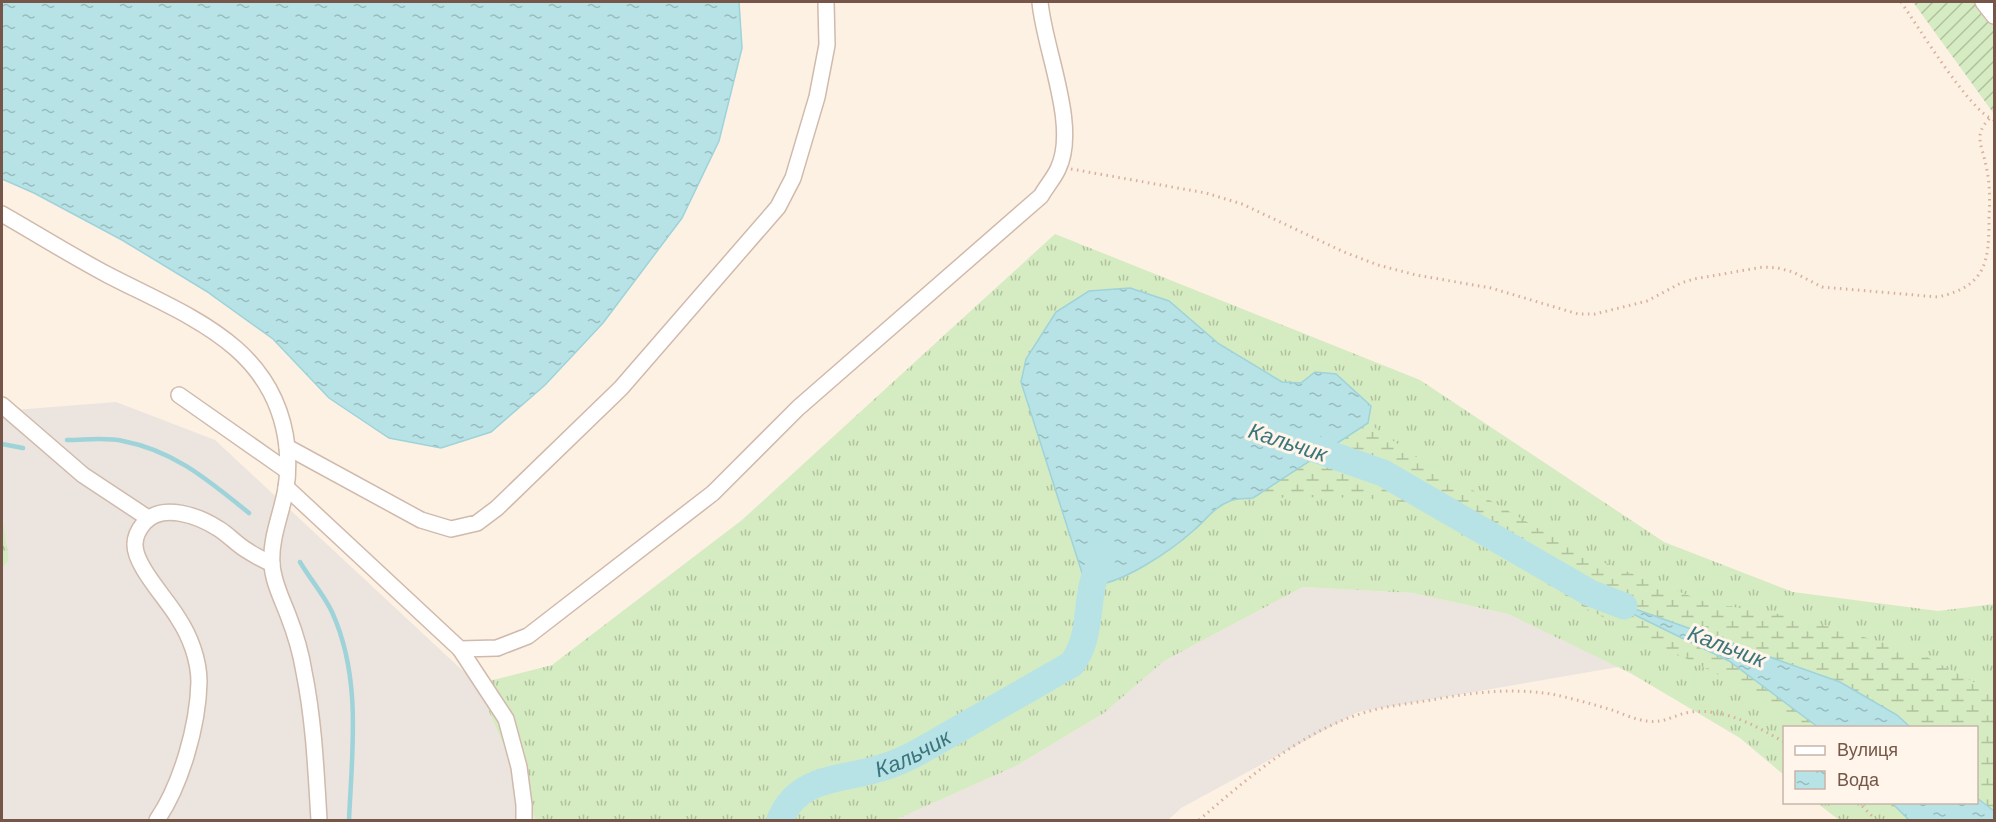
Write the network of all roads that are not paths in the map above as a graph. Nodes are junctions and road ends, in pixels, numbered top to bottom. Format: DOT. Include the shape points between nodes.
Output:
graph roads {
  1 [pos="826,2"];
  2 [pos="1040,2"];
  3 [pos="1983,2"];
  4 [pos="1995,16"];
  5 [pos="2,214"];
  6 [pos="178,395"];
  7 [pos="2,405"];
  8 [pos="287,447"];
  9 [pos="286,470"];
  10 [pos="286,487"];
  11 [pos="148,518"];
  12 [pos="272,564"];
  13 [pos="460,649"];
  14 [pos="156,820"];
  15 [pos="319,820"];
  16 [pos="524,820"];
  1 -- 8 [label="street" via="827,45 817,97 793,178 778,207 621,388 497,508 477,523 451,529 421,520"];
  2 -- 13 [label="street" via="1066,137 1059,168 1041,196 798,408 713,493 528,636 497,648"];
  3 -- 4 [label="street"];
  5 -- 8 [label="street" via="230,342 263,378 276,403"];
  6 -- 9 [label="street"];
  7 -- 11 [label="street" via="69,464"];
  8 -- 9 [label="street"];
  9 -- 10 [label="street"];
  10 -- 12 [label="street" via="274,536"];
  10 -- 13 [label="street"];
  11 -- 12 [label="street" via="162,511 187,514 218,528 247,551"];
  11 -- 14 [label="street" via="138,530 135,544 139,561 194,648 199,682 184,767 167,806"];
  12 -- 15 [label="street" via="304,671"];
  13 -- 16 [label="street" via="506,719 519,767"];
}
